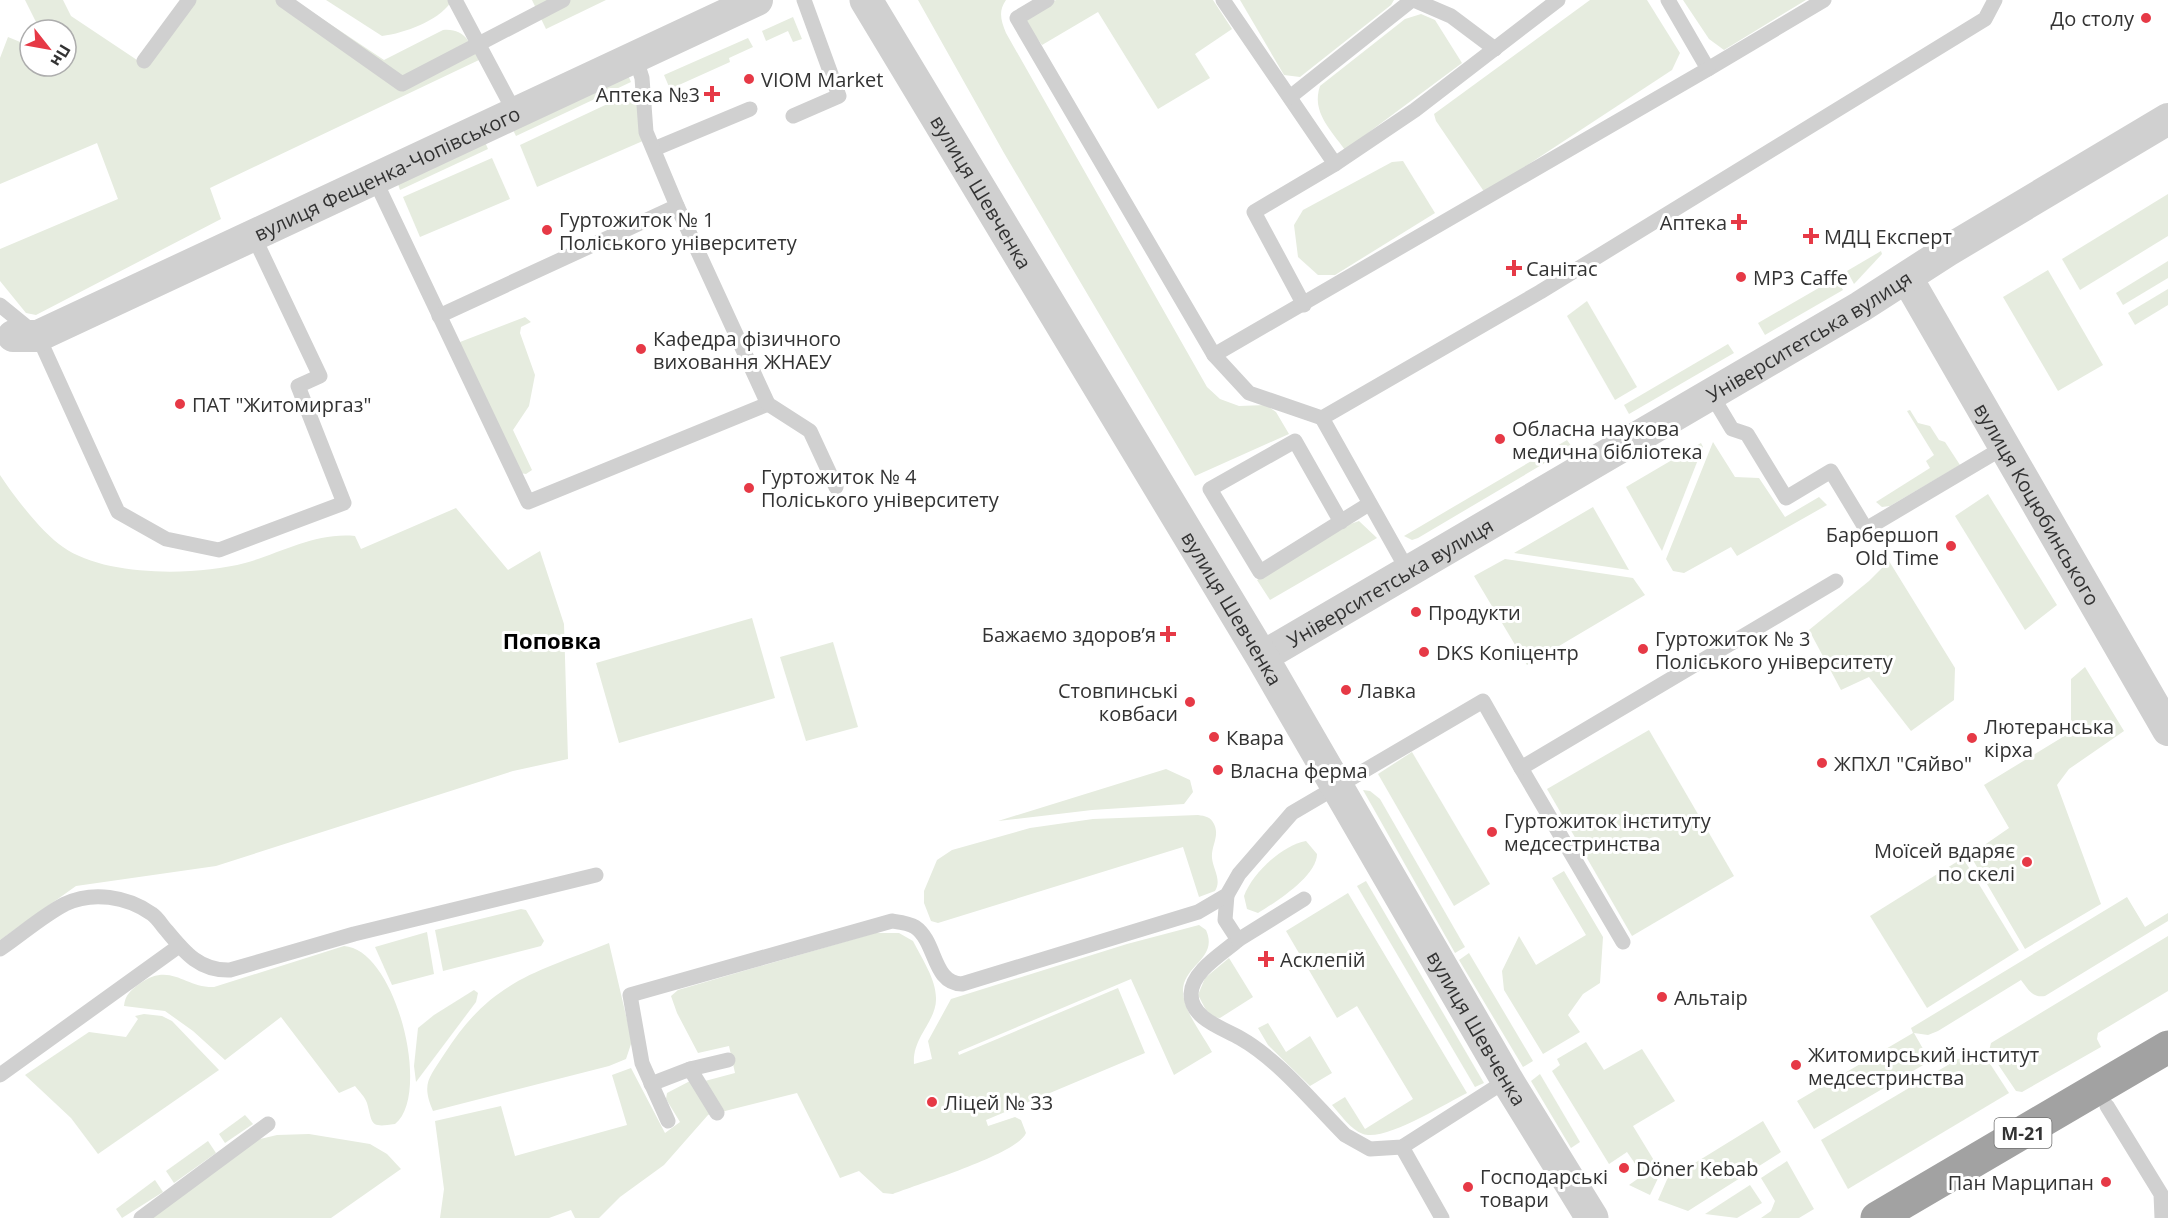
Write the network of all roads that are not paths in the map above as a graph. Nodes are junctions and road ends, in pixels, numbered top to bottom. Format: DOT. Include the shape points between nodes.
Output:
graph roads {
  1 [pos="189,0"];
  2 [pos="282,0"];
  3 [pos="455,0"];
  4 [pos="563,0"];
  5 [pos="757,0"];
  6 [pos="804,0"];
  7 [pos="866,0"];
  8 [pos="1047,0"];
  9 [pos="1222,0"];
  10 [pos="1413,0"];
  11 [pos="1558,0"];
  12 [pos="1668,0"];
  13 [pos="1824,0"];
  14 [pos="1995,0"];
  15 [pos="478,45"];
  16 [pos="1495,49"];
  17 [pos="634,56"];
  18 [pos="144,61"];
  19 [pos="1708,69"];
  20 [pos="1290,97"];
  21 [pos="750,109"];
  22 [pos="513,111"];
  23 [pos="793,116"];
  24 [pos="2168,119"];
  25 [pos="654,149"];
  26 [pos="1335,164"];
  27 [pos="374,178"];
  28 [pos="677,206"];
  29 [pos="253,235"];
  30 [pos="1907,278"];
  31 [pos="1304,305"];
  32 [pos="440,316"];
  33 [pos="11,319"];
  34 [pos="1214,355"];
  35 [pos="1710,394"];
  36 [pos="768,404"];
  37 [pos="1322,418"];
  38 [pos="2006,446"];
  39 [pos="836,487"];
  40 [pos="1369,504"];
  41 [pos="1341,522"];
  42 [pos="1408,571"];
  43 [pos="1836,581"];
  44 [pos="1262,657"];
  45 [pos="2168,730"];
  46 [pos="1521,768"];
  47 [pos="1337,784"];
  48 [pos="596,875"];
  49 [pos="1227,895"];
  50 [pos="1304,899"];
  51 [pos="1238,940"];
  52 [pos="1623,942"];
  53 [pos="179,946"];
  54 [pos="0,949"];
  55 [pos="2168,1047"];
  56 [pos="728,1060"];
  57 [pos="690,1069"];
  58 [pos="2168,1070"];
  59 [pos="0,1075"];
  60 [pos="1507,1080"];
  61 [pos="651,1084"];
  62 [pos="2108,1106"];
  63 [pos="717,1113"];
  64 [pos="668,1121"];
  65 [pos="268,1124"];
  66 [pos="1402,1147"];
  67 [pos="141,1218"];
  68 [pos="1442,1218"];
  69 [pos="1592,1218"];
  70 [pos="1877,1218"];
  71 [pos="1919,1218"];
  72 [pos="2162,1218"];
  1 -- 18 [label="lane"];
  2 -- 15 [label="lane" via="402,84"];
  3 -- 15 [label="lane"];
  4 -- 15 [label="lane"];
  5 -- 17 [label="street, вулиця Фещенка-Чопівського"];
  6 -- 23 [label="lane" via="839,96"];
  7 -- 44 [label="street, вулиця Шевченка"];
  8 -- 34 [label="lane" via="1017,18"];
  9 -- 20 [label="lane"];
  10 -- 16 [label="lane" via="1451,16"];
  10 -- 20 [label="lane"];
  11 -- 16 [label="lane"];
  12 -- 19 [label="lane"];
  13 -- 19 [label="lane"];
  14 -- 37 [label="lane" via="1985,19 1540,292"];
  15 -- 22 [label="lane"];
  16 -- 26 [label="lane"];
  17 -- 22 [label="street, вулиця Фещенка-Чопівського"];
  17 -- 25 [label="lane" via="642,78 646,132"];
  19 -- 31 [label="lane"];
  20 -- 26 [label="lane"];
  21 -- 25 [label="lane"];
  22 -- 27 [label="street, вулиця Фещенка-Чопівського"];
  24 -- 30 [label="street, Університетська вулиця"];
  25 -- 28 [label="lane"];
  26 -- 31 [label="lane" via="1254,212"];
  27 -- 29 [label="street, вулиця Фещенка-Чопівського"];
  27 -- 32 [label="lane"];
  28 -- 32 [label="lane"];
  28 -- 36 [label="lane"];
  29 -- 33 [label="street, вулиця Фещенка-Чопівського"];
  29 -- 33 [label="lane" via="320,376 298,386 344,503 219,550 166,539 118,512"];
  30 -- 35 [label="street, Університетська вулиця"];
  30 -- 38 [label="street, вулиця Коцюбинського"];
  31 -- 34 [label="lane"];
  32 -- 36 [label="lane" via="528,502"];
  34 -- 37 [label="lane" via="1249,393"];
  35 -- 38 [label="lane" via="1732,429 1747,435 1786,498 1831,471 1866,528"];
  35 -- 42 [label="street, Університетська вулиця"];
  36 -- 39 [label="lane" via="810,431"];
  37 -- 40 [label="lane"];
  38 -- 45 [label="street, вулиця Коцюбинського"];
  40 -- 41 [label="lane"];
  40 -- 42 [label="lane"];
  41 -- 41 [label="lane" via="1260,572 1210,489 1295,441"];
  42 -- 44 [label="street, Університетська вулиця"];
  43 -- 46 [label="lane"];
  44 -- 47 [label="street, вулиця Шевченка"];
  46 -- 47 [label="lane" via="1483,701"];
  46 -- 52 [label="lane"];
  47 -- 49 [label="lane" via="1292,813 1239,874"];
  47 -- 60 [label="street, вулиця Шевченка"];
  48 -- 53 [label="lane" via="354,934 230,970 215,971 199,964"];
  49 -- 51 [label="lane" via="1226,920"];
  49 -- 61 [label="lane" via="1198,912 962,984 951,984 944,978 925,936 912,925 892,921 630,995 642,1063"];
  50 -- 51 [label="lane"];
  51 -- 66 [label="lane" via="1193,984 1191,997 1199,1013 1212,1025 1262,1053 1360,1145 1370,1149"];
  53 -- 54 [label="lane" via="153,914 124,900 92,895 65,904"];
  53 -- 59 [label="lane"];
  55 -- 70 [label="highway, М-21"];
  56 -- 57 [label="lane"];
  57 -- 61 [label="lane"];
  57 -- 63 [label="lane"];
  58 -- 62 [label="highway, М-21"];
  60 -- 66 [label="lane"];
  60 -- 69 [label="street, вулиця Шевченка"];
  61 -- 64 [label="lane"];
  62 -- 71 [label="highway, М-21"];
  62 -- 72 [label="lane" via="2161,1194"];
  65 -- 67 [label="lane"];
  66 -- 68 [label="lane"];
}
